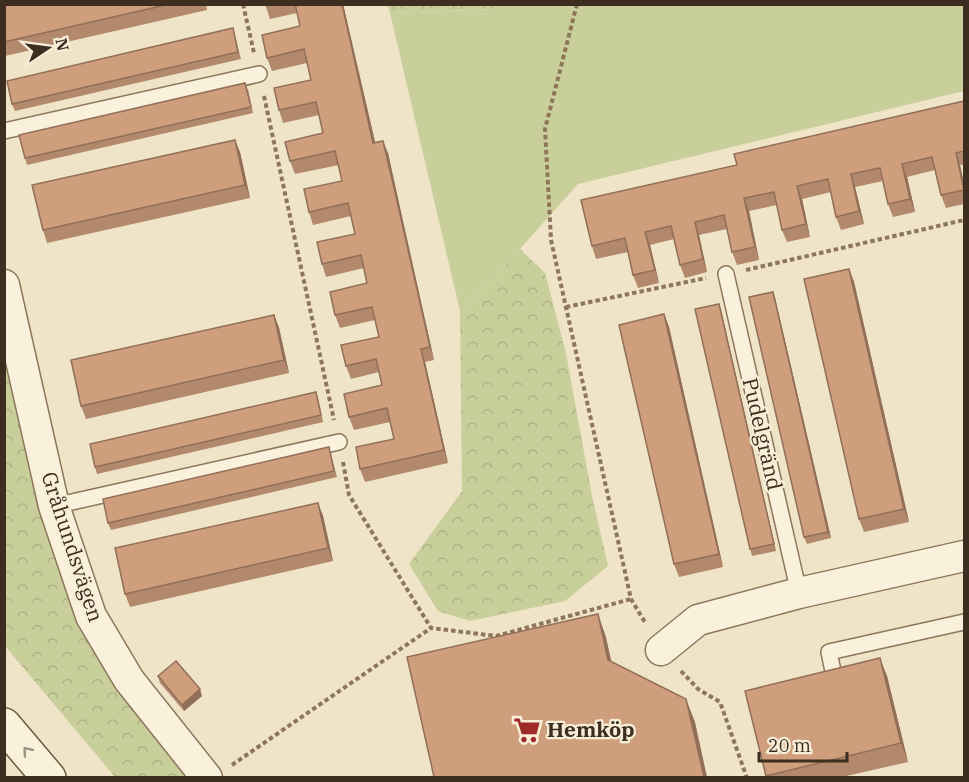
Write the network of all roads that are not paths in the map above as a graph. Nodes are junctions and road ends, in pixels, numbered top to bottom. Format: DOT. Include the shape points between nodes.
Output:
graph roads {
  1 [pos="259,74"];
  2 [pos="4,131"];
  3 [pos="726,274"];
  4 [pos="4,285"];
  5 [pos="339,441"];
  6 [pos="54,506"];
  7 [pos="964,556"];
  8 [pos="799,593"];
  9 [pos="964,622"];
  10 [pos="661,650"];
  11 [pos="835,681"];
  12 [pos="4,725"];
  13 [pos="215,774"];
  14 [pos="49,777"];
  1 -- 2 [label="lane"];
  3 -- 8 [label="lane, Pudelgränd"];
  4 -- 6 [label="street, Gråhundsvägen"];
  5 -- 6 [label="lane"];
  6 -- 13 [label="street, Gråhundsvägen" via="91,616 129,680"];
  7 -- 8 [label="street"];
  8 -- 10 [label="street" via="698,620"];
  9 -- 11 [label="lane" via="828,652"];
  14 -- 12 [label="main road, one-way"];
}
